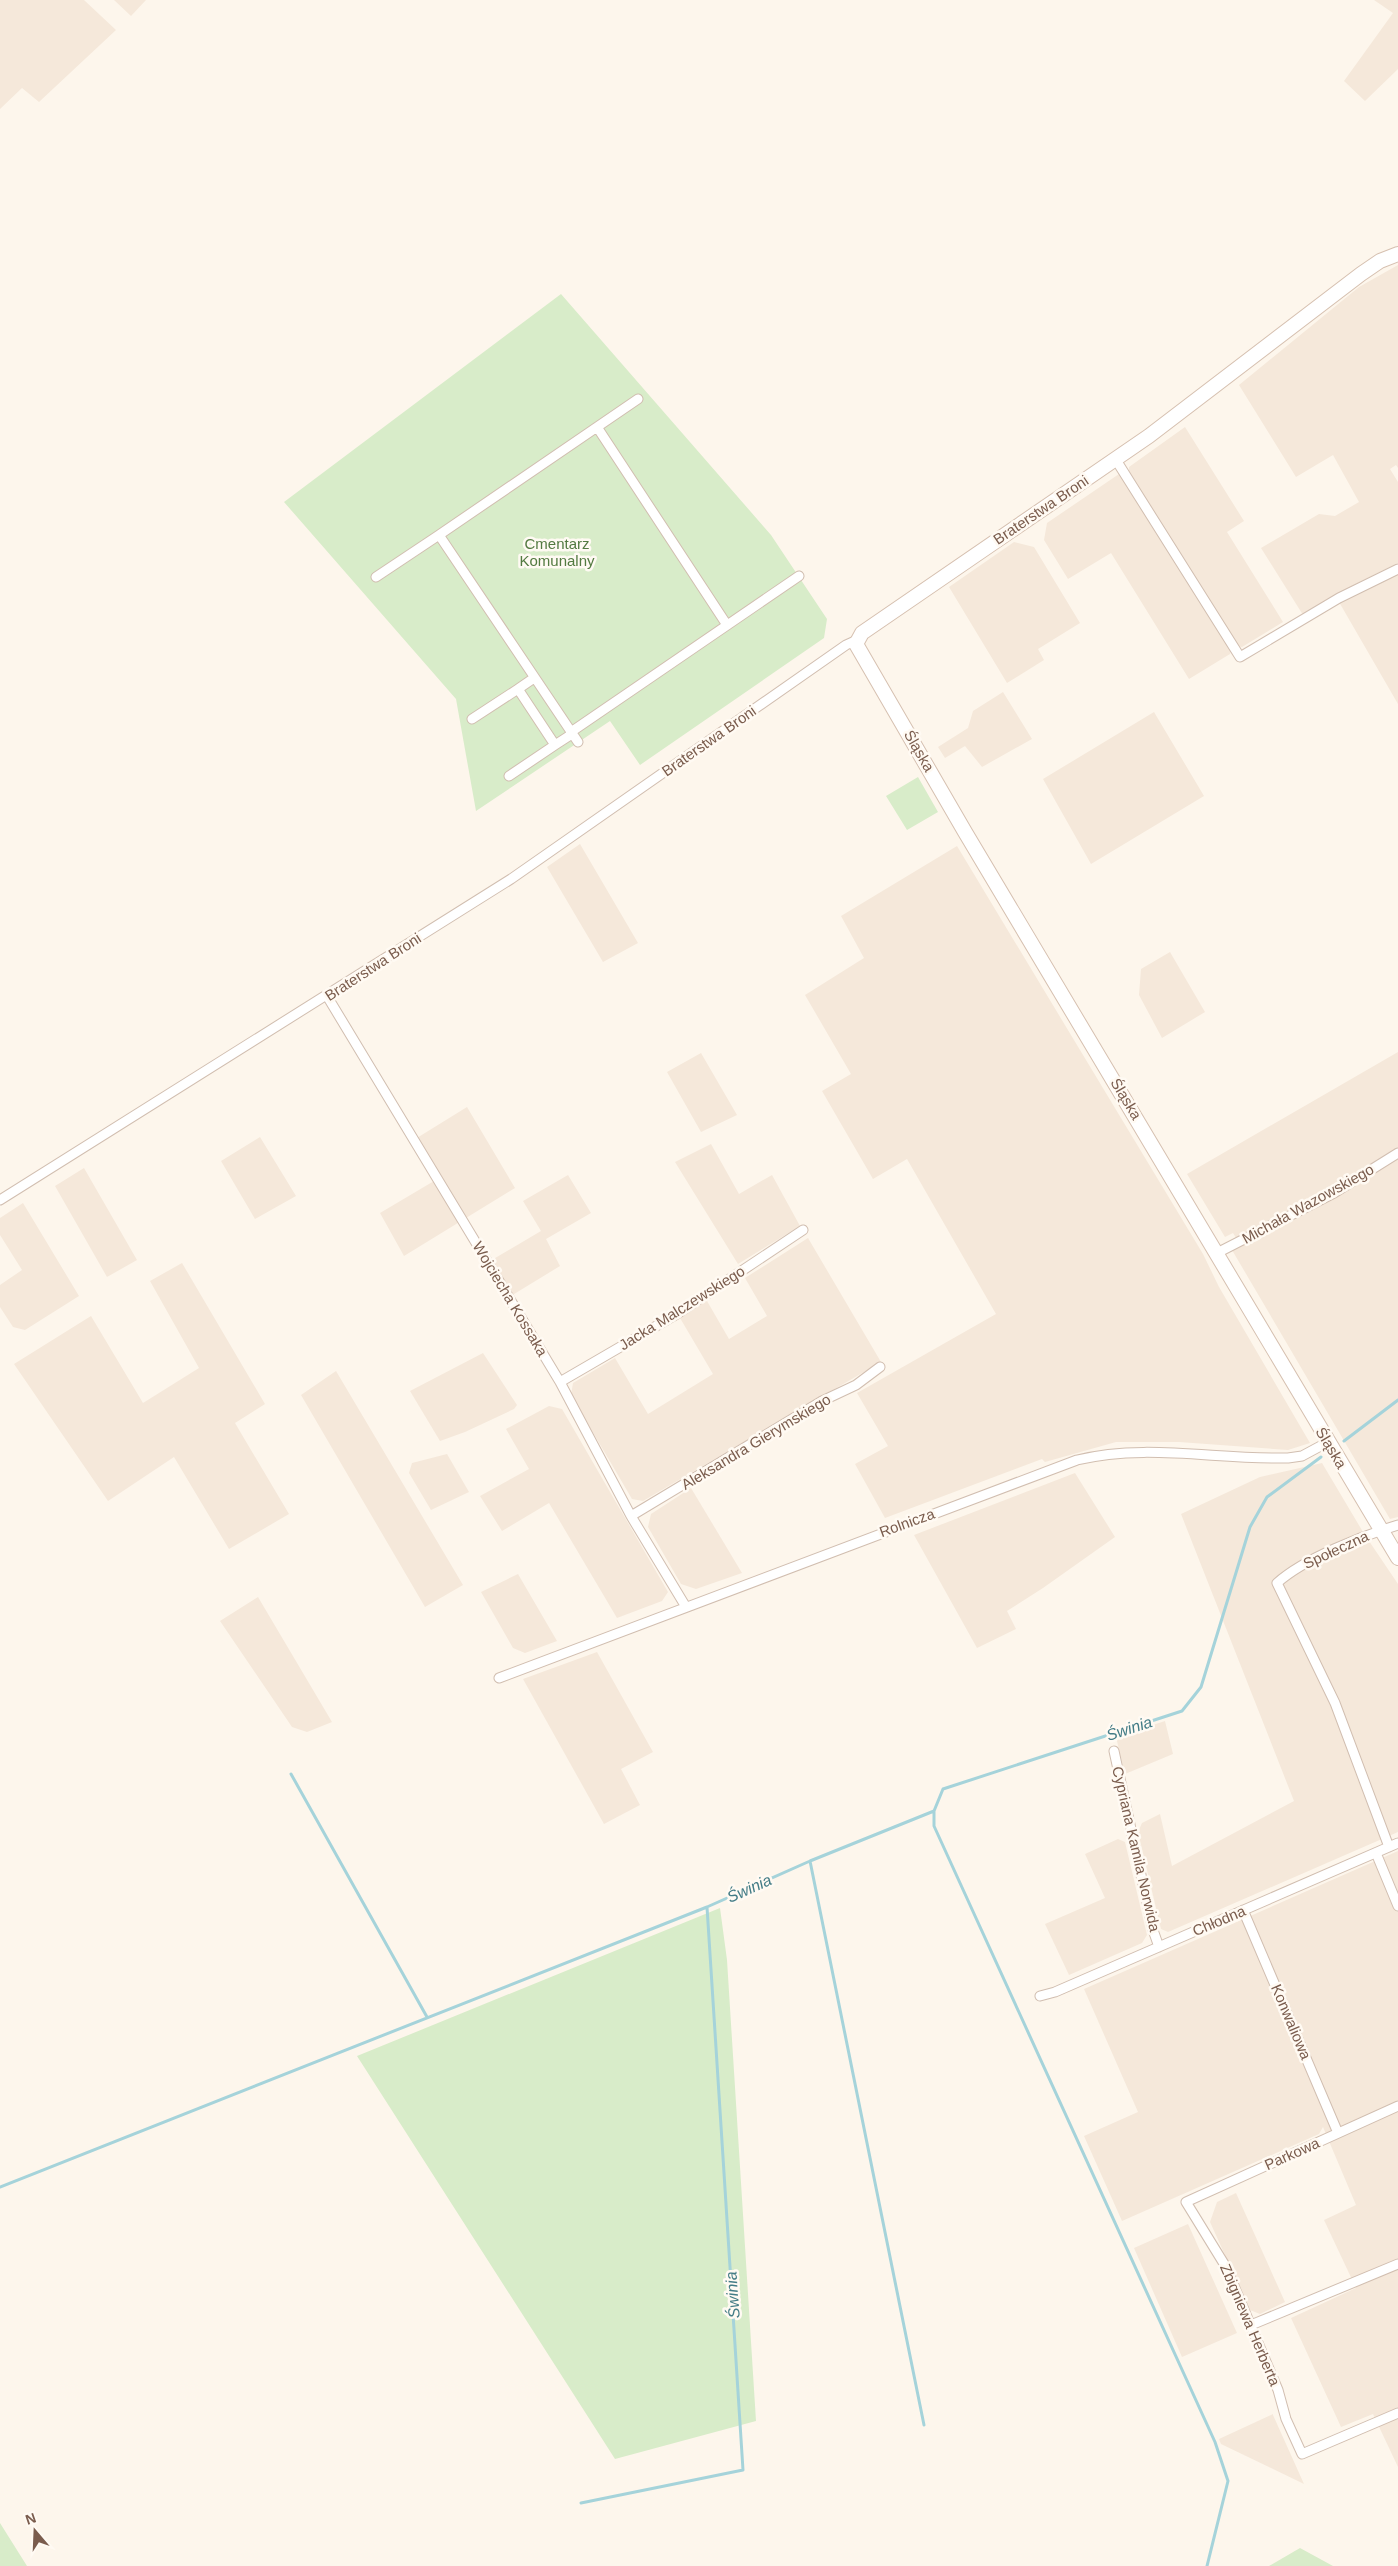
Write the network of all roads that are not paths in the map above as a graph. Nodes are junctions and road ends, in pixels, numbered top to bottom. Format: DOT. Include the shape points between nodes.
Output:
graph roads {
  1 [pos="1398,254"];
  2 [pos="638,399"];
  3 [pos="597,427"];
  4 [pos="1116,460"];
  5 [pos="439,535"];
  6 [pos="1398,569"];
  7 [pos="799,576"];
  8 [pos="376,577"];
  9 [pos="727,625"];
  10 [pos="857,640"];
  11 [pos="534,678"];
  12 [pos="518,689"];
  13 [pos="472,719"];
  14 [pos="572,733"];
  15 [pos="578,742"];
  16 [pos="555,745"];
  17 [pos="509,776"];
  18 [pos="327,996"];
  19 [pos="1398,1153"];
  20 [pos="0,1200"];
  21 [pos="803,1230"];
  22 [pos="1216,1253"];
  23 [pos="880,1368"];
  24 [pos="560,1382"];
  25 [pos="1328,1442"];
  26 [pos="631,1516"];
  27 [pos="1398,1525"];
  28 [pos="1380,1530"];
  29 [pos="1398,1558"];
  30 [pos="686,1607"];
  31 [pos="499,1678"];
  32 [pos="1114,1751"];
  33 [pos="1398,1843"];
  34 [pos="1389,1847"];
  35 [pos="1376,1853"];
  36 [pos="1398,1906"];
  37 [pos="1244,1910"];
  38 [pos="1159,1947"];
  39 [pos="1040,1996"];
  40 [pos="1398,2106"];
  41 [pos="1338,2133"];
  42 [pos="1186,2202"];
  43 [pos="1398,2264"];
  44 [pos="1251,2325"];
  45 [pos="1398,2412"];
  1 -- 4 [label="street, Braterstwa Broni" via="1361,274"];
  2 -- 3 [label="street"];
  3 -- 5 [label="street"];
  3 -- 9 [label="street"];
  4 -- 6 [label="street" via="1240,658 1339,598"];
  4 -- 10 [label="street, Braterstwa Broni" via="927,588"];
  5 -- 8 [label="street"];
  5 -- 11 [label="street"];
  7 -- 9 [label="street"];
  9 -- 14 [label="street"];
  10 -- 18 [label="street, Braterstwa Broni" via="511,879"];
  10 -- 22 [label="street, Śląska" via="858,647 965,832"];
  11 -- 12 [label="street"];
  11 -- 14 [label="street"];
  12 -- 13 [label="street"];
  12 -- 16 [label="street"];
  14 -- 15 [label="street"];
  14 -- 16 [label="street"];
  16 -- 17 [label="street"];
  18 -- 20 [label="street, Braterstwa Broni"];
  18 -- 24 [label="street, Wojciecha Kossaka"];
  19 -- 22 [label="street, Michała Wazowskiego" via="1334,1193"];
  21 -- 24 [label="street, Jacka Malczewskiego" via="677,1314"];
  22 -- 25 [label="street, Śląska"];
  23 -- 26 [label="street, Aleksandra Gierymskiego"];
  24 -- 26 [label="street, Wojciecha Kossaka"];
  25 -- 28 [label="street, Śląska"];
  25 -- 30 [label="street, Rolnicza" via="1302,1456 1288,1458 1132,1452 1083,1459"];
  26 -- 30 [label="street, Wojciecha Kossaka"];
  27 -- 28 [label="street, Społeczna"];
  28 -- 29 [label="street, Śląska"];
  28 -- 34 [label="street, Społeczna" via="1290,1572 1277,1583 1335,1703"];
  30 -- 31 [label="street, Rolnicza"];
  32 -- 38 [label="street, Cypriana Kamila Norwida"];
  33 -- 34 [label="street, Chłodna"];
  34 -- 35 [label="street, Chłodna"];
  35 -- 36 [label="street"];
  35 -- 37 [label="street, Chłodna"];
  37 -- 38 [label="street, Chłodna"];
  37 -- 41 [label="street, Konwaliowa"];
  38 -- 39 [label="street, Chłodna"];
  40 -- 41 [label="street, Parkowa"];
  41 -- 42 [label="street, Parkowa"];
  42 -- 44 [label="street, Zbigniewa Herberta" via="1226,2267"];
  43 -- 44 [label="street"];
  44 -- 45 [label="street, Zbigniewa Herberta" via="1302,2454"];
}
